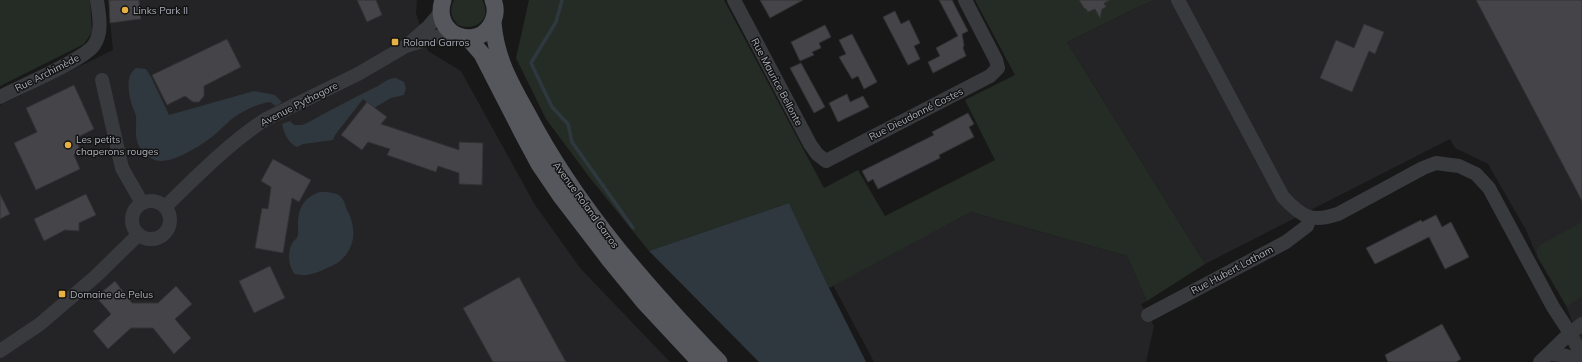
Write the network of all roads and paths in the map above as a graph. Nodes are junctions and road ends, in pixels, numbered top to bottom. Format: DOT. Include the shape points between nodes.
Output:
graph roads {
  1 [pos="97,0"];
  2 [pos="734,0"];
  3 [pos="965,0"];
  4 [pos="1178,0"];
  5 [pos="442,6"];
  6 [pos="496,8"];
  7 [pos="461,36"];
  8 [pos="406,46"];
  9 [pos="102,80"];
  10 [pos="0,97"];
  11 [pos="826,161"];
  12 [pos="142,203"];
  13 [pos="165,207"];
  14 [pos="1310,218"];
  15 [pos="138,235"];
  16 [pos="1148,315"];
  17 [pos="1582,324"];
  18 [pos="1570,333"];
  19 [pos="0,351"];
  20 [pos="1582,356"];
  21 [pos="1545,358"];
  22 [pos="700,362"];
  23 [pos="719,362"];
  24 [pos="1576,362"];
  1 -- 10 [label="street, Rue Archimède" via="100,32 94,46 59,68"];
  2 -- 11 [label="street, Rue Maurice Bellonte" via="810,144"];
  3 -- 11 [label="street, Rue Dieudonné Costes" via="998,68 990,76"];
  4 -- 14 [label="street" via="1283,197 1295,209"];
  5 -- 7 [label="main road, Avenue Roland Garros" via="445,25"];
  5 -- 8 [label="street, Avenue Pythagore" via="428,27"];
  6 -- 7 [label="main road" via="482,34"];
  6 -- 23 [label="main road, Avenue Roland Garros" via="496,47 530,120 555,163 581,201 650,288"];
  7 -- 8 [label="street, Avenue Pythagore" via="434,37"];
  7 -- 22 [label="main road, Avenue Roland Garros" via="482,54 539,164 568,206 645,303"];
  8 -- 13 [label="street, Avenue Pythagore" via="358,74 266,119 206,168"];
  9 -- 12 [label="street" via="122,168"];
  12 -- 13 [label="street" via="154,201"];
  12 -- 15 [label="street" via="137,206 132,218 134,230"];
  13 -- 15 [label="street" via="170,218 167,231 157,238 150,239"];
  14 -- 16 [label="street, Rue Hubert Latham" via="1307,226 1286,242"];
  14 -- 18 [label="street" via="1323,219 1338,214 1436,163 1459,166 1476,174 1490,188 1553,307"];
  15 -- 19 [label="street" via="95,277 40,324"];
  17 -- 18 [label="street"];
  18 -- 20 [label="street"];
  18 -- 21 [label="street"];
  21 -- 24 [label="street" via="1571,357"];
}
